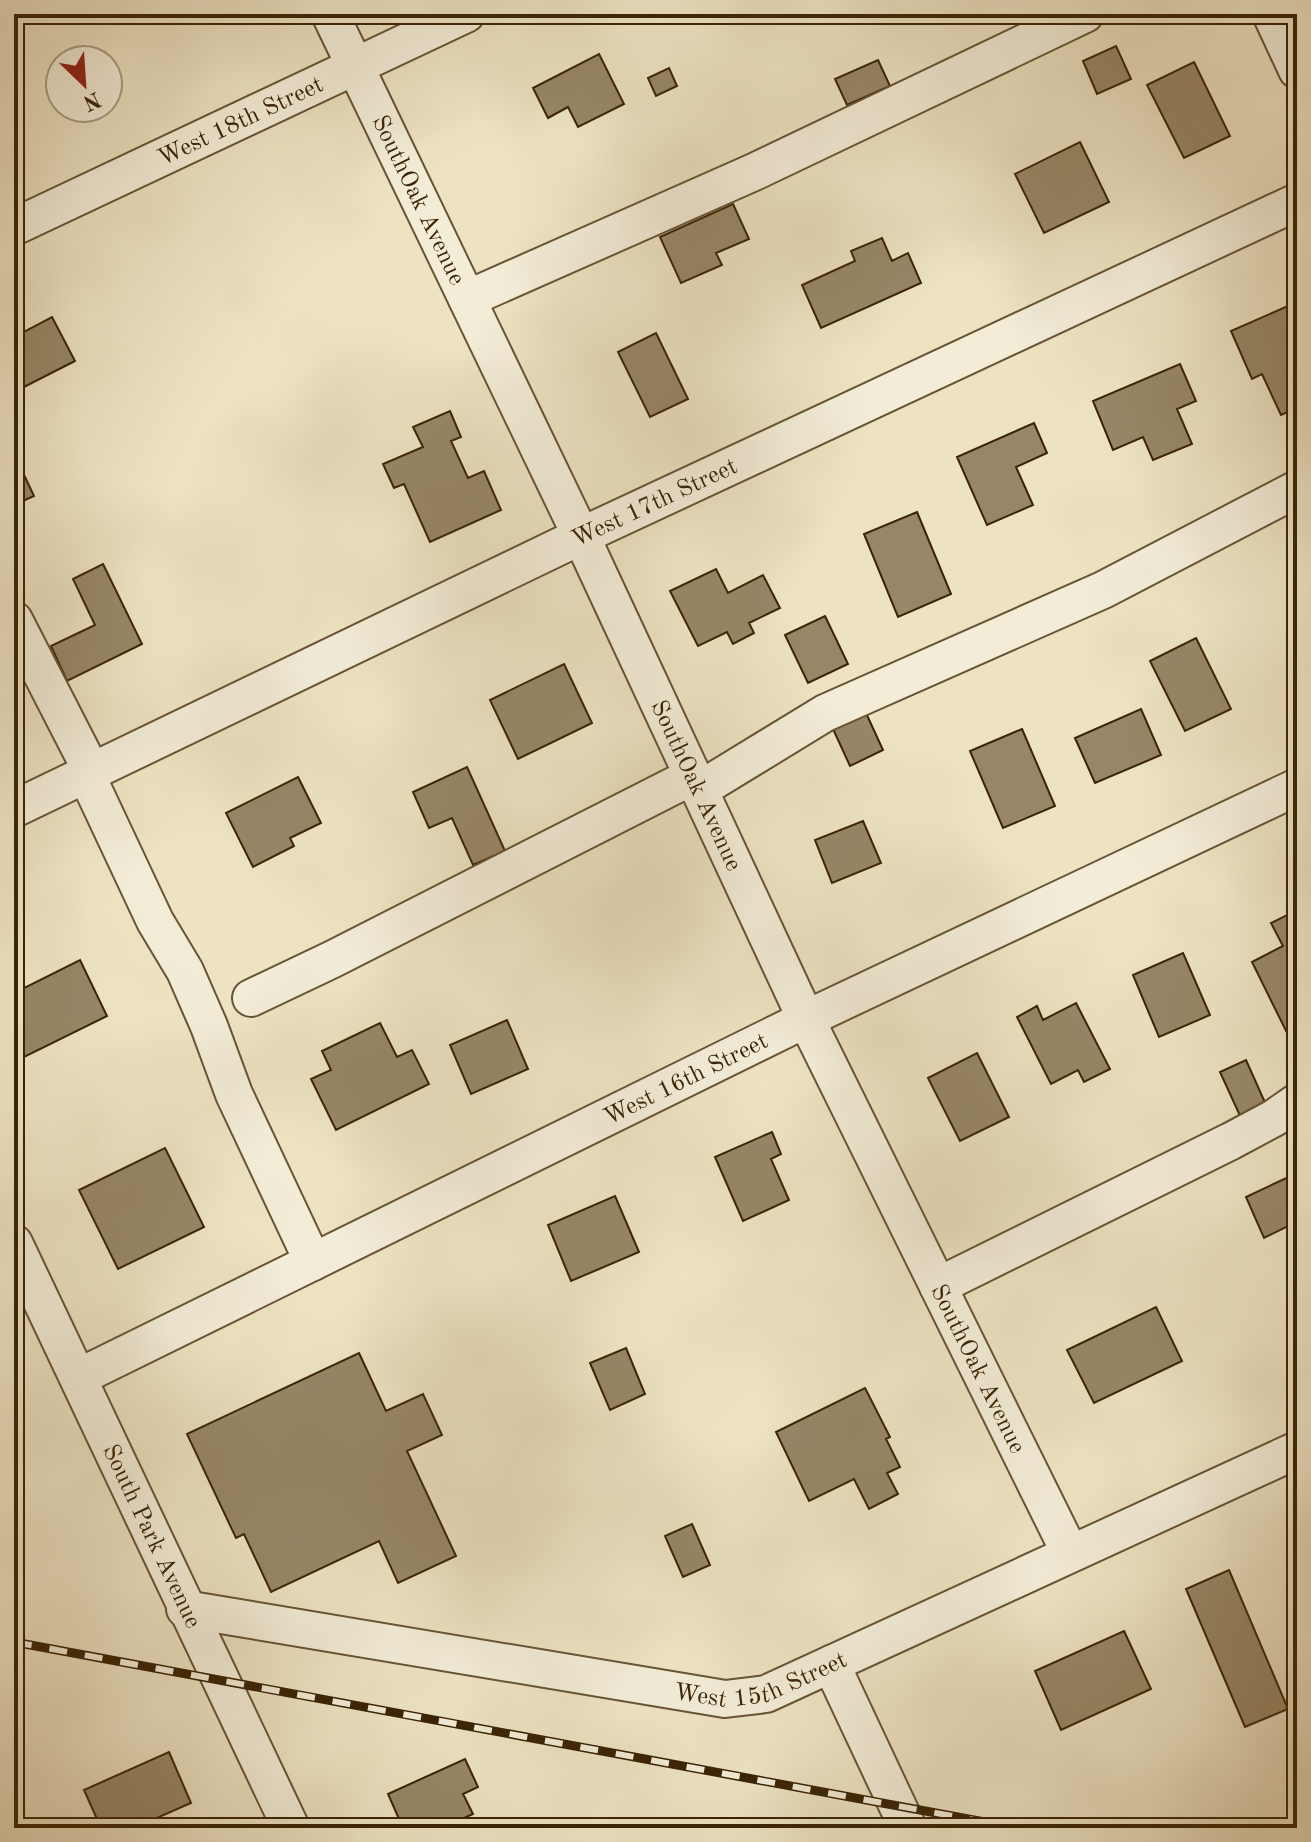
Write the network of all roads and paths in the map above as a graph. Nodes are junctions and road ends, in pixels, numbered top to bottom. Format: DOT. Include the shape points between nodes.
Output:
graph roads {
  1 [pos="330,14"];
  2 [pos="466,14"];
  3 [pos="1085,14"];
  4 [pos="1271,14"];
  5 [pos="355,66"];
  6 [pos="1297,70"];
  7 [pos="1297,202"];
  8 [pos="14,227"];
  9 [pos="467,299"];
  10 [pos="1297,489"];
  11 [pos="581,536"];
  12 [pos="14,620"];
  13 [pos="89,773"];
  14 [pos="696,783"];
  15 [pos="1297,787"];
  16 [pos="14,809"];
  17 [pos="251,998"];
  18 [pos="806,1019"];
  19 [pos="1297,1102"];
  20 [pos="14,1243"];
  21 [pos="313,1262"];
  22 [pos="938,1286"];
  23 [pos="79,1377"];
  24 [pos="1297,1450"];
  25 [pos="1070,1553"];
  26 [pos="185,1609"];
  27 [pos="831,1664"];
  28 [pos="291,1828"];
  29 [pos="908,1828"];
  1 -- 5 [label="street, SouthOak Avenue"];
  2 -- 5 [label="street, West 18th Street"];
  3 -- 9 [label="street" via="754,172"];
  4 -- 6 [label="street"];
  5 -- 8 [label="street, West 18th Street"];
  5 -- 9 [label="street, SouthOak Avenue"];
  7 -- 11 [label="street, West 17th Street"];
  9 -- 11 [label="street, SouthOak Avenue"];
  10 -- 14 [label="street" via="1103,590 825,713"];
  11 -- 13 [label="street, West 17th Street"];
  11 -- 14 [label="street, SouthOak Avenue"];
  12 -- 13 [label="street"];
  13 -- 16 [label="street, West 17th Street"];
  13 -- 21 [label="street" via="155,921 185,971 234,1094"];
  14 -- 17 [label="street"];
  14 -- 18 [label="street, SouthOak Avenue"];
  15 -- 18 [label="street, West 16th Street"];
  18 -- 21 [label="street, West 16th Street"];
  18 -- 22 [label="street, SouthOak Avenue"];
  19 -- 22 [label="street" via="1231,1141"];
  20 -- 23 [label="street, South Park Avenue"];
  21 -- 23 [label="street, West 16th Street"];
  22 -- 25 [label="street, SouthOak Avenue"];
  23 -- 26 [label="street, South Park Avenue"];
  24 -- 25 [label="street, West 15th Street"];
  25 -- 27 [label="street, West 15th Street"];
  26 -- 27 [label="street, West 15th Street" via="725,1699 766,1694"];
  26 -- 28 [label="street, South Park Avenue"];
  27 -- 29 [label="street"];
}
